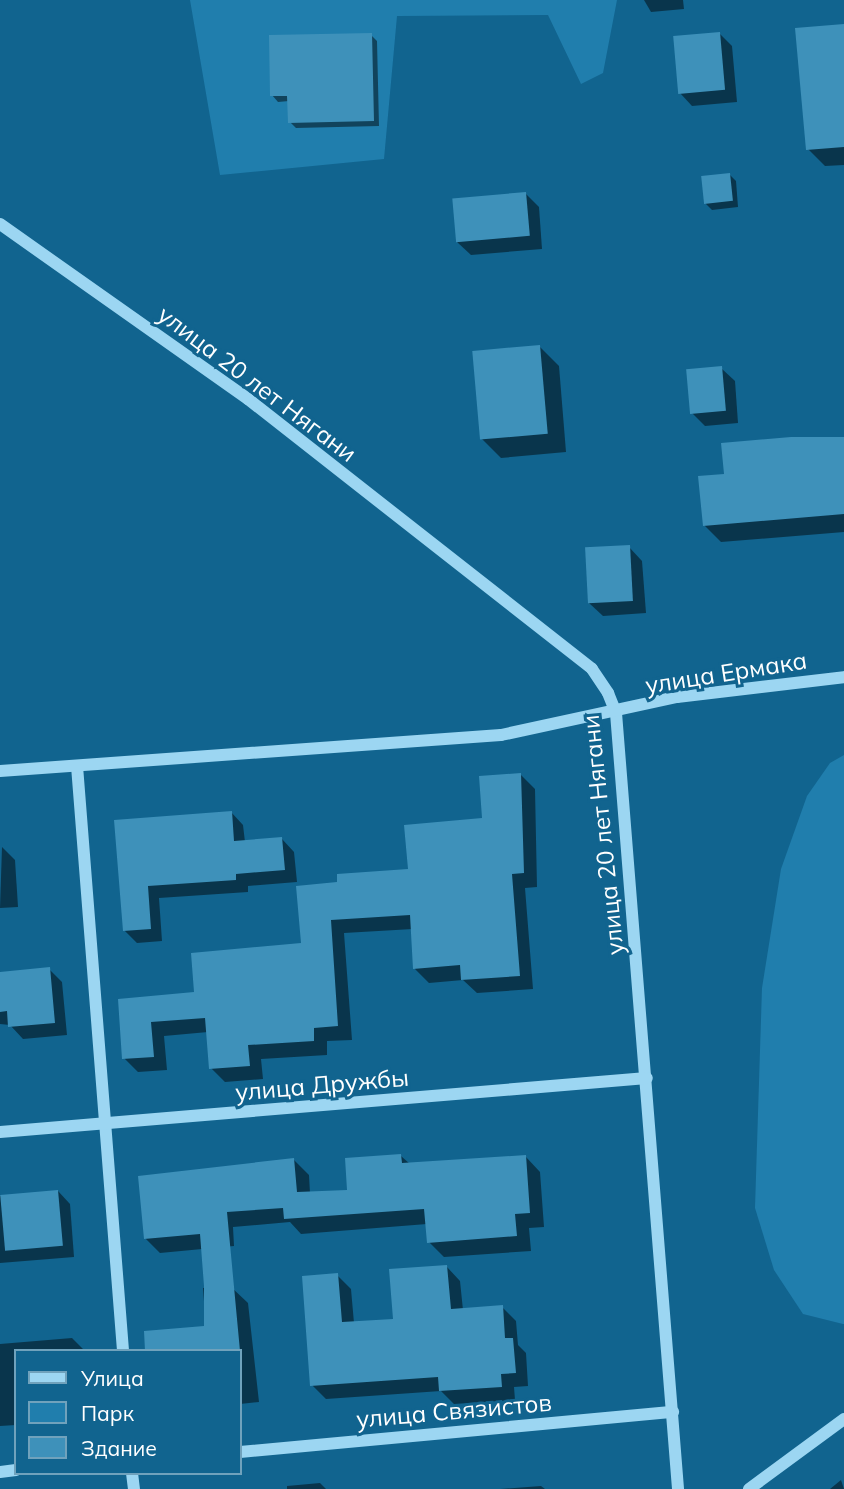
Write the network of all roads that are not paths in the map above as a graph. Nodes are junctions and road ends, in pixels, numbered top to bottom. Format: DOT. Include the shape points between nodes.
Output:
graph roads {
  1 [pos="0,224"];
  2 [pos="844,677"];
  3 [pos="616,713"];
  4 [pos="77,766"];
  5 [pos="0,771"];
  6 [pos="647,1078"];
  7 [pos="107,1124"];
  8 [pos="0,1132"];
  9 [pos="123,1349"];
  10 [pos="673,1412"];
  11 [pos="844,1419"];
  12 [pos="242,1452"];
  13 [pos="678,1489"];
  14 [pos="749,1489"];
  1 -- 3 [label="street, улица 20 лет Нягани" via="248,398 592,669"];
  2 -- 3 [label="street, улица Ермака" via="721,690"];
  3 -- 4 [label="street, улица Ермака" via="501,735"];
  3 -- 6 [label="street, улица 20 лет Нягани"];
  4 -- 5 [label="street, улица Ермака"];
  4 -- 7 [label="street"];
  6 -- 7 [label="street, улица Дружбы"];
  6 -- 10 [label="street, улица 20 лет Нягани"];
  7 -- 8 [label="street, улица Дружбы"];
  7 -- 9 [label="street"];
  10 -- 12 [label="street, улица Связистов"];
  10 -- 13 [label="street, улица 20 лет Нягани"];
  11 -- 14 [label="street"];
}
